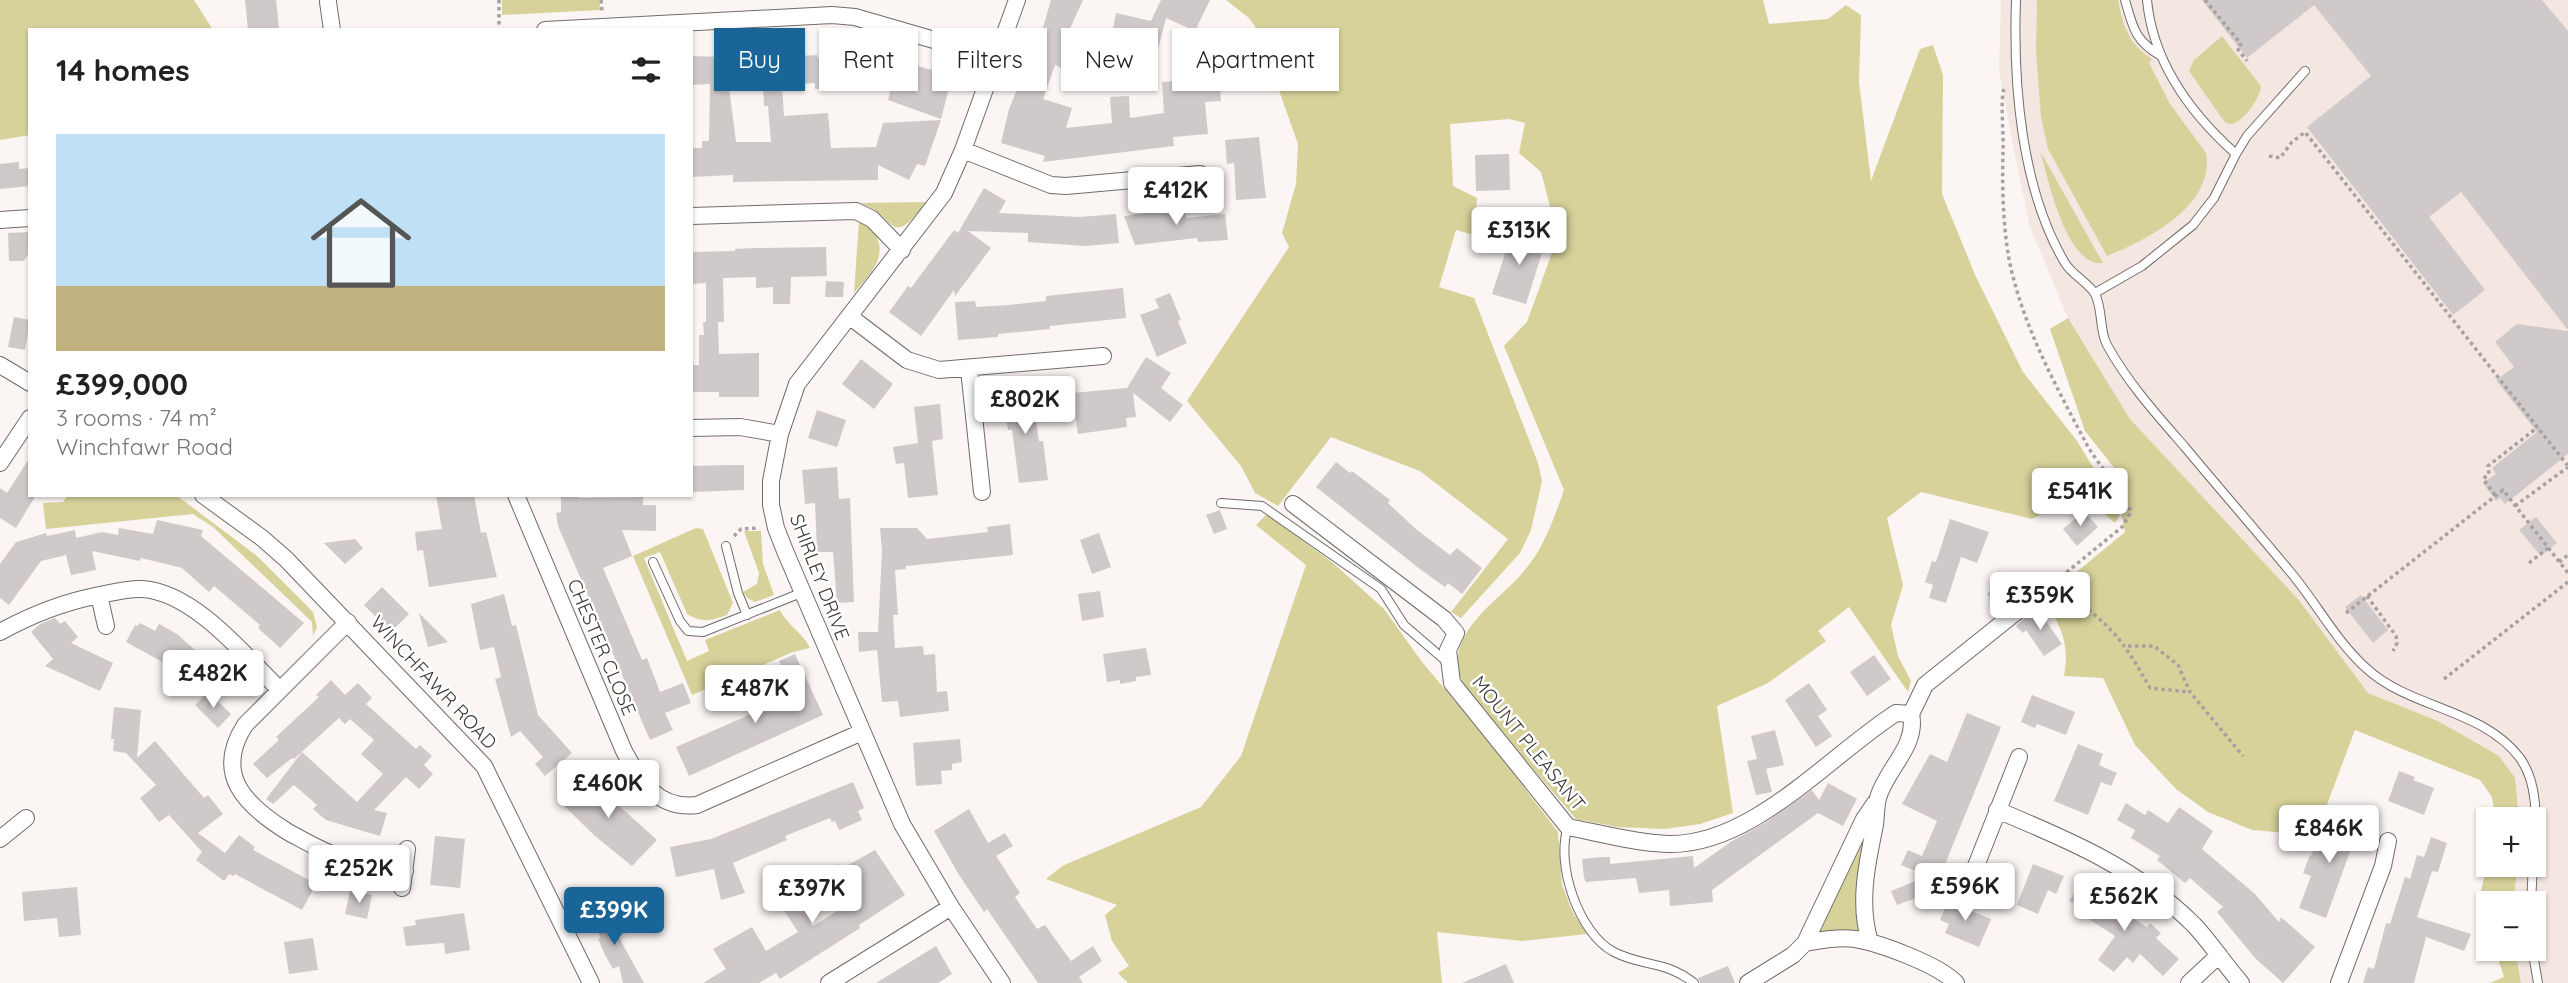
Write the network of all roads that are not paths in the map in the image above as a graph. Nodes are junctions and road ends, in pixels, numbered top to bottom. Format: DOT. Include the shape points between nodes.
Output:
graph roads {
  1 [pos="785,0"];
  2 [pos="1017,0"];
  3 [pos="2016,0"];
  4 [pos="2124,0"];
  5 [pos="2147,0"];
  6 [pos="328,2"];
  7 [pos="785,17"];
  8 [pos="332,28"];
  9 [pos="582,28"];
  10 [pos="1007,28"];
  11 [pos="932,39"];
  12 [pos="2161,56"];
  13 [pos="2305,71"];
  14 [pos="984,91"];
  15 [pos="963,150"];
  16 [pos="2236,154"];
  17 [pos="1200,174"];
  18 [pos="693,216"];
  19 [pos="28,218"];
  20 [pos="0,220"];
  21 [pos="902,250"];
  22 [pos="2095,293"];
  23 [pos="849,316"];
  24 [pos="1103,356"];
  25 [pos="0,365"];
  26 [pos="968,369"];
  27 [pos="28,382"];
  28 [pos="28,421"];
  29 [pos="693,428"];
  30 [pos="780,434"];
  31 [pos="0,463"];
  32 [pos="982,492"];
  33 [pos="206,497"];
  34 [pos="517,497"];
  35 [pos="1221,503"];
  36 [pos="1293,504"];
  37 [pos="726,546"];
  38 [pos="653,562"];
  39 [pos="2050,585"];
  40 [pos="802,593"];
  41 [pos="99,595"];
  42 [pos="747,615"];
  43 [pos="348,622"];
  44 [pos="106,626"];
  45 [pos="5,629"];
  46 [pos="1449,664"];
  47 [pos="279,690"];
  48 [pos="1911,714"];
  49 [pos="862,732"];
  50 [pos="2019,757"];
  51 [pos="1878,798"];
  52 [pos="2536,807"];
  53 [pos="1997,810"];
  54 [pos="26,818"];
  55 [pos="1568,827"];
  56 [pos="0,839"];
  57 [pos="2388,841"];
  58 [pos="408,849"];
  59 [pos="405,871"];
  60 [pos="1972,876"];
  61 [pos="402,888"];
  62 [pos="951,907"];
  63 [pos="1870,942"];
  64 [pos="1805,943"];
  65 [pos="2219,955"];
  66 [pos="2534,961"];
  67 [pos="591,983"];
  68 [pos="829,983"];
  69 [pos="1002,983"];
  70 [pos="1693,983"];
  71 [pos="1748,983"];
  72 [pos="1956,983"];
  73 [pos="2189,983"];
  74 [pos="2241,983"];
  75 [pos="2339,983"];
  76 [pos="2538,983"];
  1 -- 7 [label="street"];
  2 -- 10 [label="street, SHIRLEY DRIVE"];
  3 -- 22 [label="lane" via="2017,82 2025,146 2040,208 2066,265"];
  4 -- 12 [label="lane" via="2136,35"];
  5 -- 12 [label="lane"];
  6 -- 8 [label="street"];
  7 -- 9 [label="street"];
  7 -- 11 [label="street" via="855,17"];
  12 -- 16 [label="lane" via="2188,104"];
  13 -- 16 [label="lane"];
  14 -- 15 [label="street, SHIRLEY DRIVE"];
  15 -- 17 [label="street" via="1051,185"];
  15 -- 21 [label="street, SHIRLEY DRIVE" via="944,193"];
  16 -- 22 [label="lane" via="2214,198 2193,225 2142,266"];
  18 -- 21 [label="street" via="856,211 872,219"];
  19 -- 20 [label="street"];
  21 -- 23 [label="street, SHIRLEY DRIVE"];
  22 -- 52 [label="lane" via="2105,342 2130,383 2290,570 2340,641 2379,680 2504,740 2521,760"];
  23 -- 26 [label="street" via="907,360 939,370"];
  23 -- 30 [label="street, SHIRLEY DRIVE" via="797,384"];
  24 -- 26 [label="street"];
  25 -- 27 [label="street"];
  26 -- 32 [label="street"];
  28 -- 31 [label="street"];
  29 -- 30 [label="street" via="740,427"];
  30 -- 40 [label="street, SHIRLEY DRIVE" via="771,505"];
  33 -- 43 [label="street, WINCHFAWR ROAD" via="270,545"];
  34 -- 49 [label="street, CHESTER CLOSE" via="624,751 639,780 654,794 683,807 696,805"];
  35 -- 46 [label="lane" via="1262,506 1381,589 1404,625"];
  36 -- 46 [label="street, MOUNT PLEASANT" via="1444,619 1456,634 1448,650"];
  37 -- 42 [label="lane"];
  38 -- 42 [label="lane" via="688,631 704,632"];
  39 -- 48 [label="street" via="1925,685"];
  40 -- 42 [label="lane"];
  40 -- 49 [label="street, SHIRLEY DRIVE"];
  41 -- 44 [label="street"];
  41 -- 45 [label="street" via="52,606"];
  41 -- 47 [label="street" via="143,589 192,608"];
  43 -- 47 [label="street"];
  43 -- 67 [label="street, WINCHFAWR ROAD" via="485,766"];
  46 -- 55 [label="street, MOUNT PLEASANT" via="1452,682"];
  47 -- 59 [label="street" via="237,738 231,755 240,790 269,820 312,845 345,859"];
  48 -- 51 [label="street" via="1910,738"];
  48 -- 55 [label="street, MOUNT PLEASANT" via="1896,713 1885,720 1824,769 1730,831 1667,844"];
  49 -- 62 [label="street, SHIRLEY DRIVE" via="902,824"];
  50 -- 53 [label="street"];
  51 -- 63 [label="street" via="1867,854 1865,925"];
  51 -- 64 [label="street" via="1864,818"];
  53 -- 60 [label="street"];
  53 -- 65 [label="street" via="2120,866 2168,902"];
  54 -- 56 [label="street"];
  55 -- 70 [label="lane" via="1570,890 1601,943 1622,956 1669,967"];
  57 -- 75 [label="street"];
  58 -- 59 [label="street"];
  59 -- 61 [label="street"];
  62 -- 68 [label="street"];
  62 -- 69 [label="street, SHIRLEY DRIVE"];
  63 -- 64 [label="street" via="1836,938"];
  63 -- 72 [label="street" via="1933,966"];
  64 -- 71 [label="street"];
  65 -- 73 [label="street"];
  65 -- 74 [label="street"];
  66 -- 76 [label="lane"];
}
